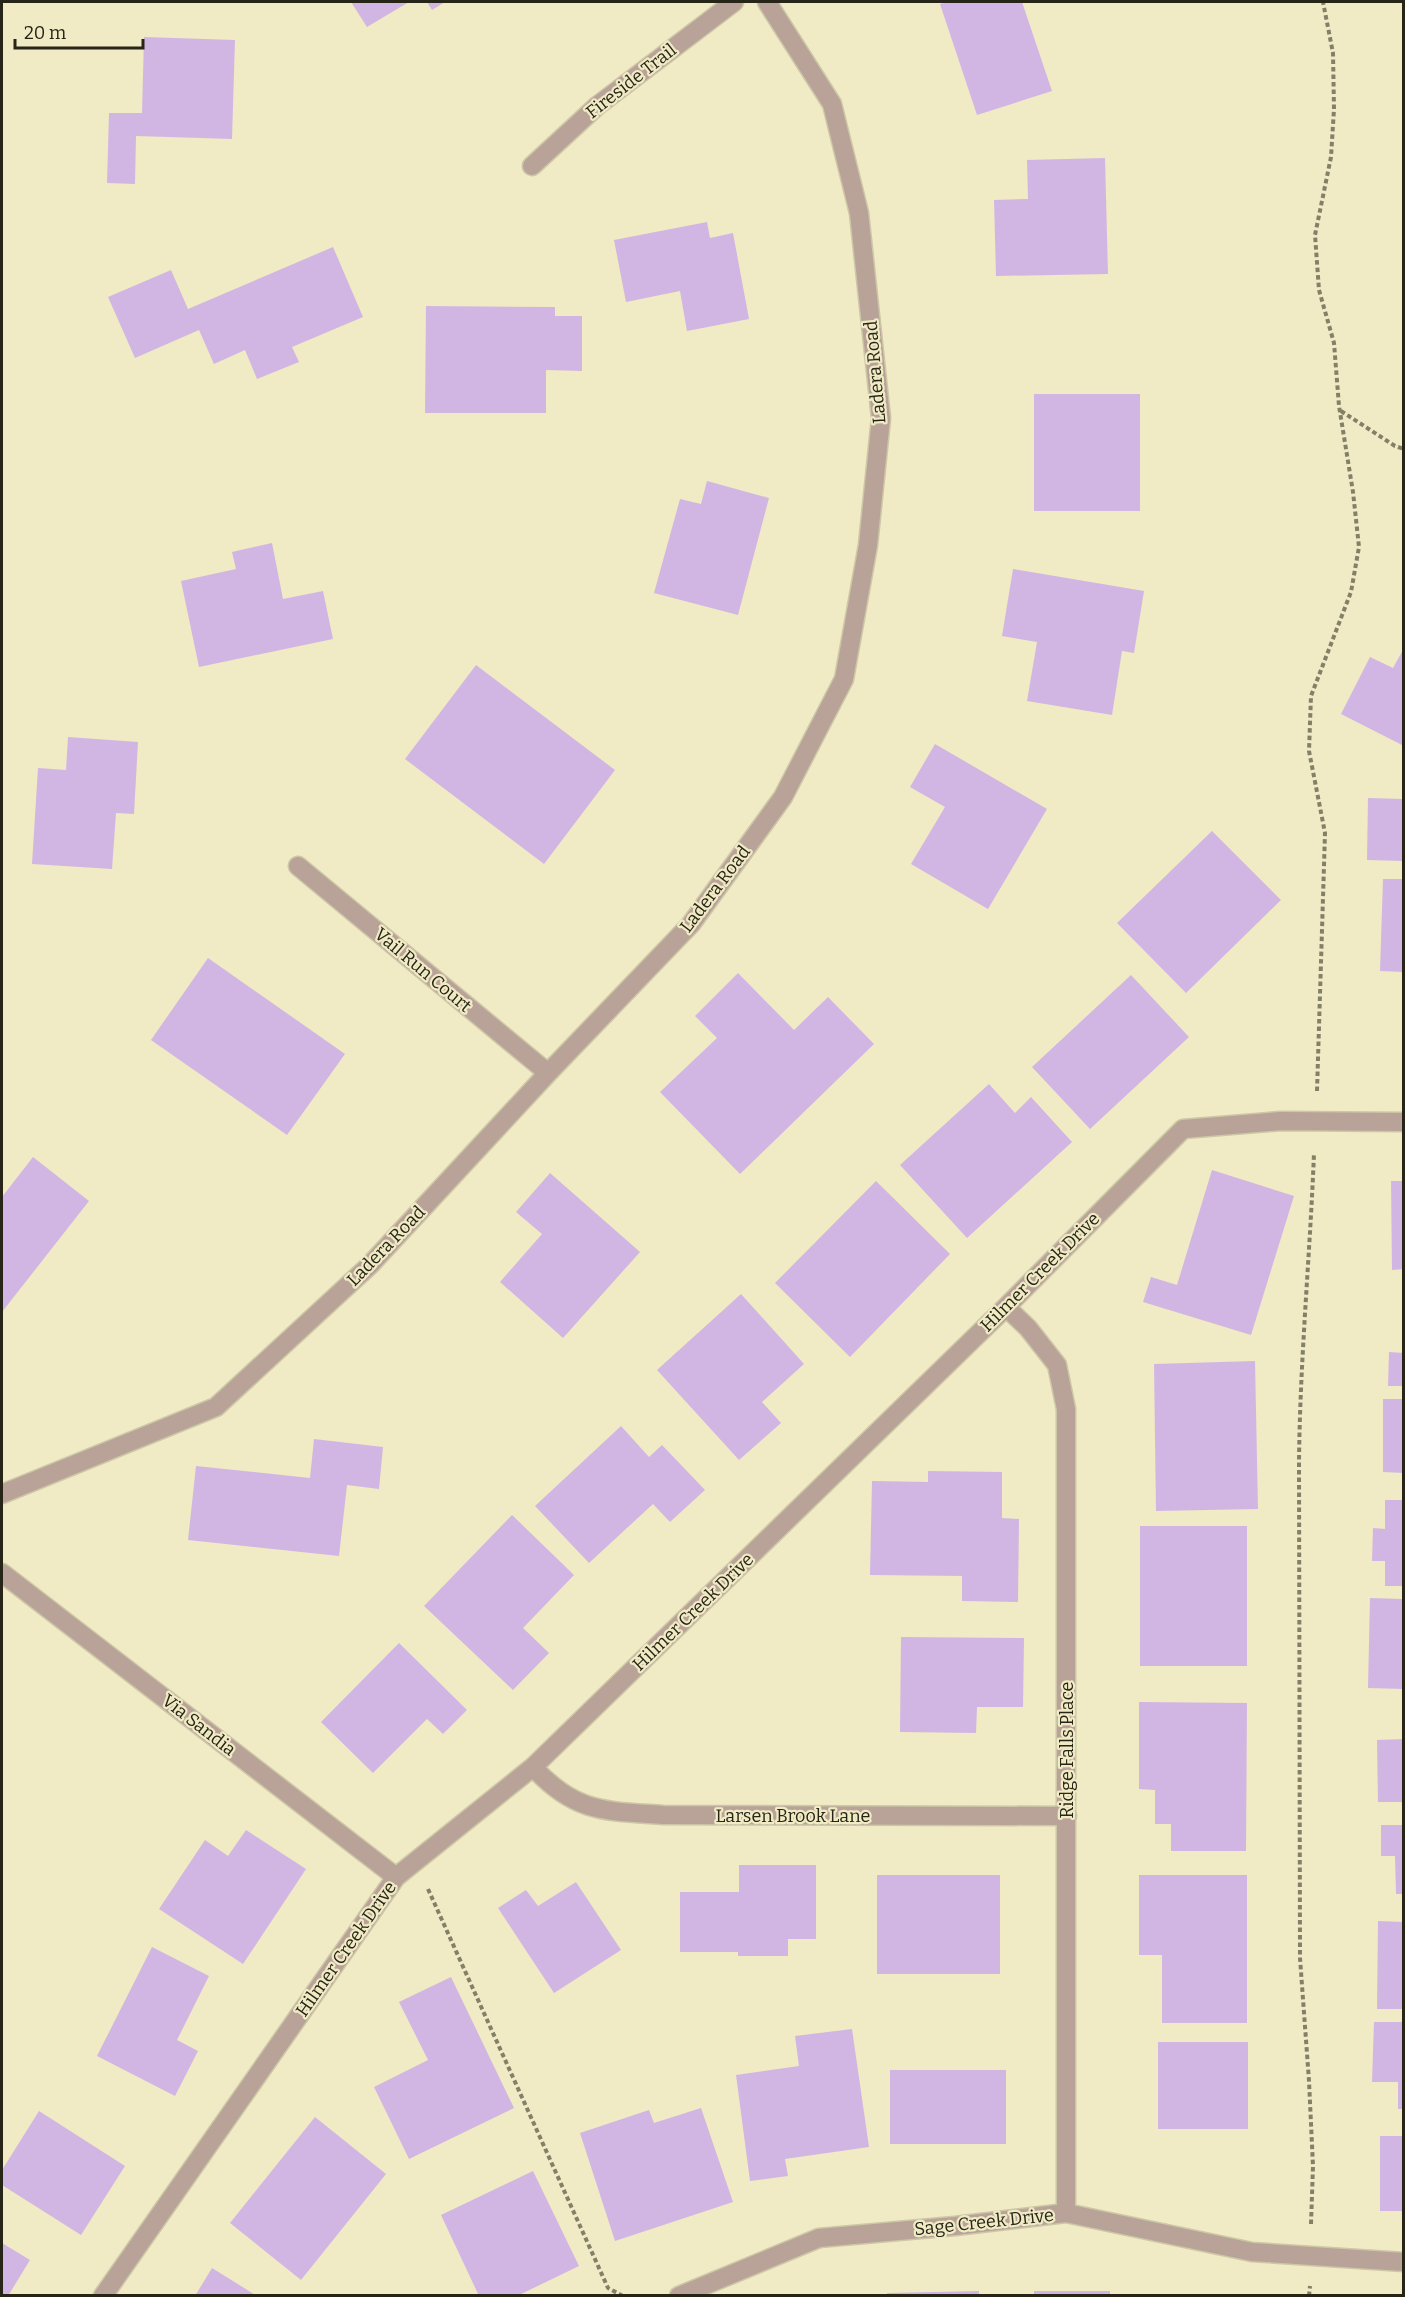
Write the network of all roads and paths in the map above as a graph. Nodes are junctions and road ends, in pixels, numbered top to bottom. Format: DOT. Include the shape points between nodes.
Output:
graph roads {
  1 [pos="734,2"];
  2 [pos="767,2"];
  3 [pos="532,166"];
  4 [pos="1340,411"];
  5 [pos="1404,449"];
  6 [pos="298,866"];
  7 [pos="548,1073"];
  8 [pos="1404,1122"];
  9 [pos="1006,1307"];
  10 [pos="2,1494"];
  11 [pos="2,1573"];
  12 [pos="533,1767"];
  13 [pos="1067,1816"];
  14 [pos="415,1861"];
  15 [pos="396,1877"];
  16 [pos="1066,2213"];
  17 [pos="1404,2262"];
  18 [pos="103,2295"];
  19 [pos="622,2295"];
  20 [pos="679,2295"];
  1 -- 3 [label="street, Fireside Trail" via="597,106"];
  2 -- 7 [label="street, Ladera Road" via="832,104 860,213 881,418 868,545 844,679 783,797 691,924"];
  4 -- 5 [label="path"];
  6 -- 7 [label="street, Vail Run Court"];
  7 -- 10 [label="street, Ladera Road" via="370,1265 216,1407"];
  8 -- 9 [label="street, Hilmer Creek Drive" via="1281,1121 1184,1129"];
  9 -- 12 [label="street, Hilmer Creek Drive"];
  9 -- 13 [label="street, Ridge Falls Place" via="1057,1365 1066,1409"];
  11 -- 15 [label="street, Via Sandia"];
  12 -- 13 [label="street, Larsen Brook Lane" via="575,1802 604,1811 663,1815"];
  12 -- 14 [label="street, Hilmer Creek Drive"];
  13 -- 16 [label="street, Ridge Falls Place"];
  14 -- 15 [label="street, Hilmer Creek Drive"];
  14 -- 19 [label="path" via="608,2288"];
  15 -- 18 [label="street, Hilmer Creek Drive"];
  16 -- 17 [label="street, Sage Creek Drive" via="1252,2252"];
  16 -- 20 [label="street, Sage Creek Drive" via="819,2238"];
}
